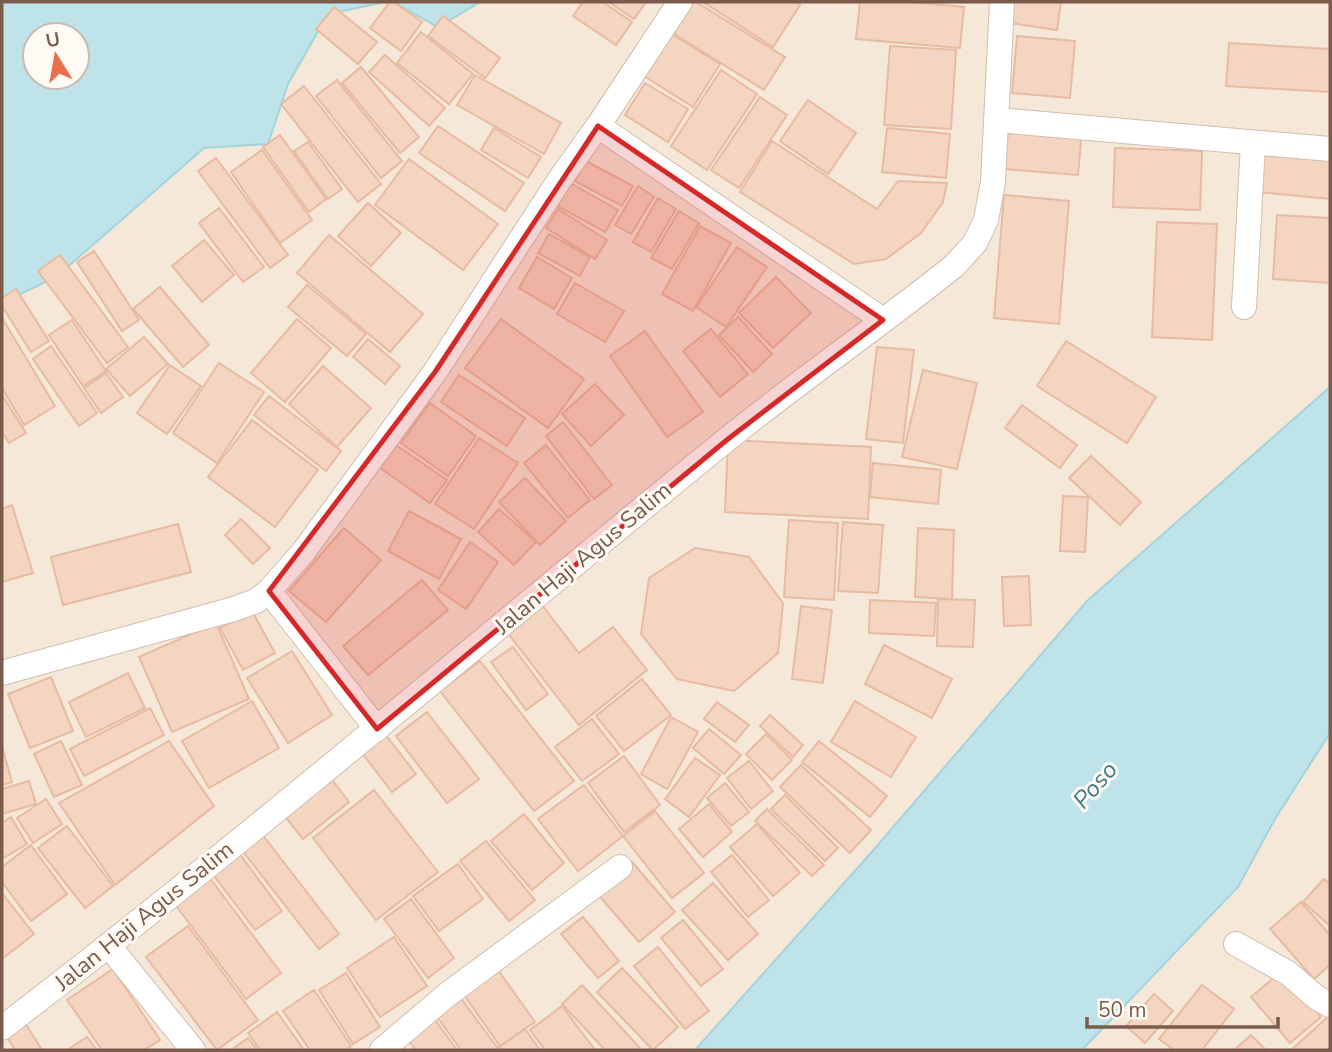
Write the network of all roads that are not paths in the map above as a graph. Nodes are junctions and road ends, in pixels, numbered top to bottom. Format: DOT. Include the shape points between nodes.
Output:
graph roads {
  1 [pos="680,2"];
  2 [pos="1002,2"];
  3 [pos="997,120"];
  4 [pos="598,127"];
  5 [pos="1254,144"];
  6 [pos="1330,149"];
  7 [pos="1244,307"];
  8 [pos="883,320"];
  9 [pos="269,591"];
  10 [pos="2,673"];
  11 [pos="377,729"];
  12 [pos="620,867"];
  13 [pos="1236,944"];
  14 [pos="109,946"];
  15 [pos="1330,1005"];
  16 [pos="2,1028"];
  17 [pos="192,1050"];
  18 [pos="383,1050"];
  1 -- 4 [label="street"];
  2 -- 3 [label="street, Jalan Haji Agus Salim"];
  3 -- 5 [label="street"];
  3 -- 8 [label="street, Jalan Haji Agus Salim" via="993,183 986,220 975,243 954,266"];
  4 -- 8 [label="street"];
  4 -- 9 [label="street" via="435,372 304,551"];
  5 -- 6 [label="street"];
  5 -- 7 [label="street"];
  8 -- 11 [label="street, Jalan Haji Agus Salim" via="728,439"];
  9 -- 10 [label="street" via="234,609"];
  9 -- 11 [label="street"];
  11 -- 14 [label="street, Jalan Haji Agus Salim"];
  12 -- 18 [label="street" via="448,994"];
  13 -- 15 [label="street" via="1288,973"];
  14 -- 16 [label="street, Jalan Haji Agus Salim"];
  14 -- 17 [label="street"];
}
